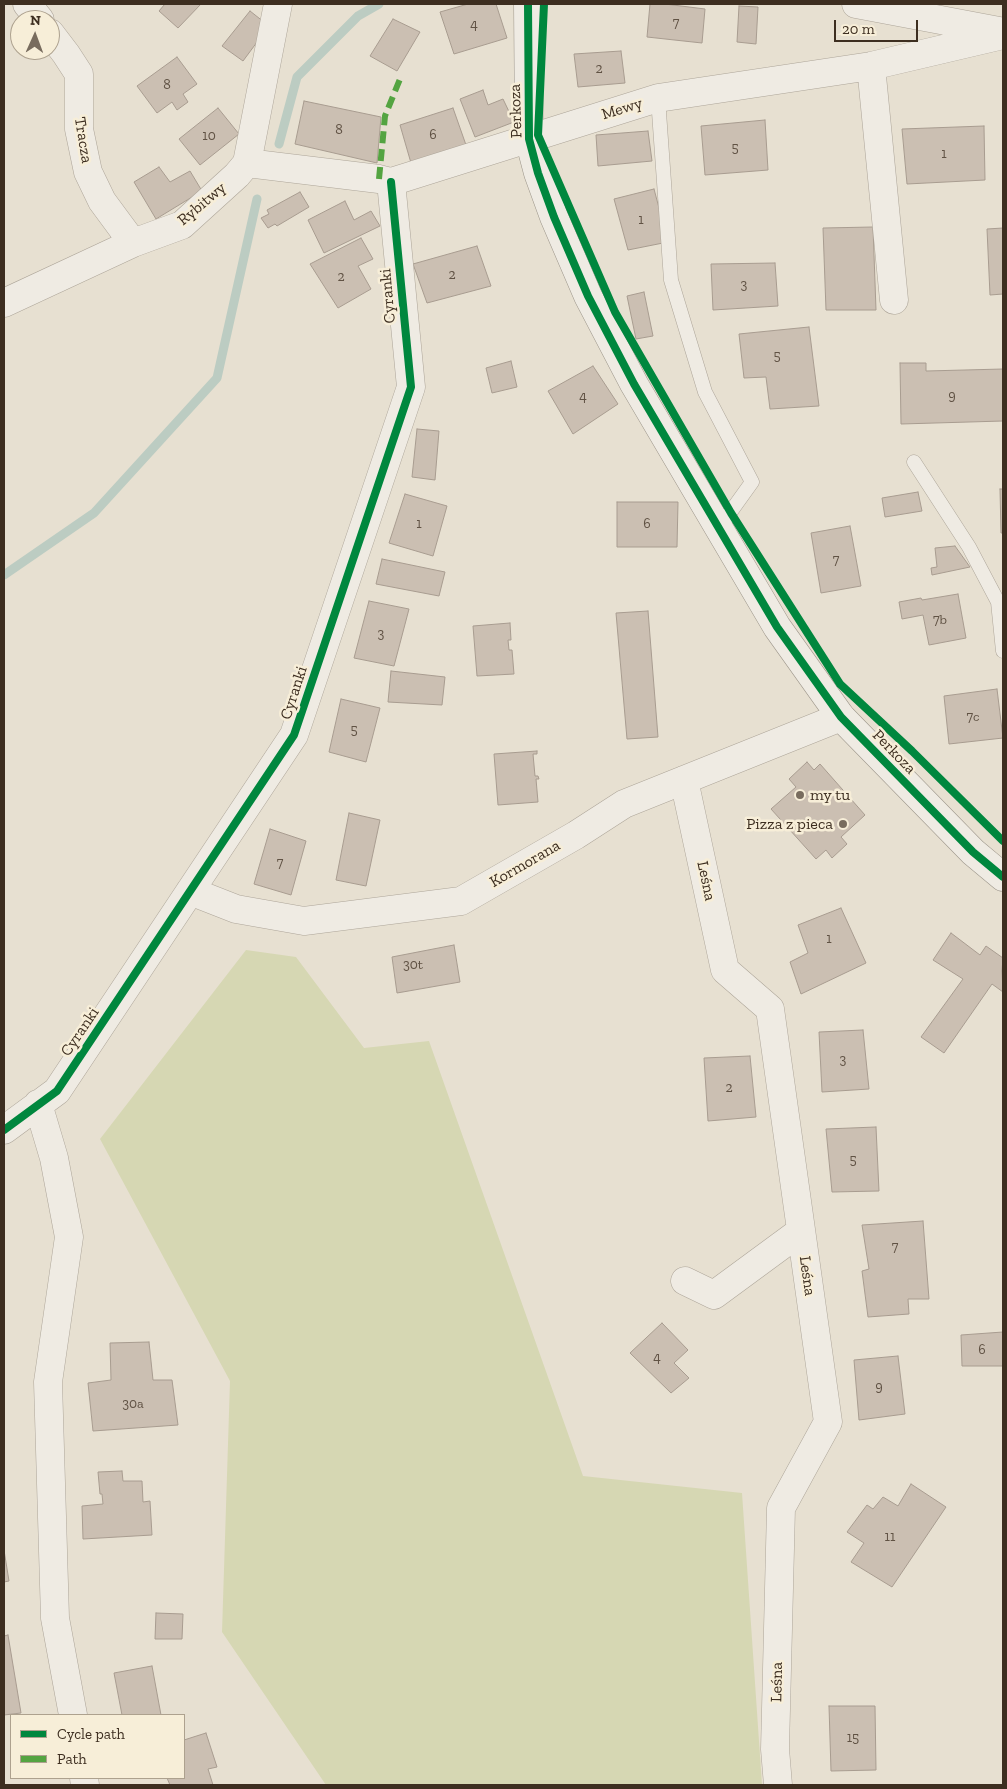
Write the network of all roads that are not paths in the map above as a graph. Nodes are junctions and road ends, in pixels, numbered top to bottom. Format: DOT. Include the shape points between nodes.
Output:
graph roads {
  1 [pos="278,4"];
  2 [pos="528,4"];
  3 [pos="856,4"];
  4 [pos="1003,33"];
  5 [pos="60,46"];
  6 [pos="870,66"];
  7 [pos="658,98"];
  8 [pos="529,139"];
  9 [pos="247,163"];
  10 [pos="391,182"];
  11 [pos="133,243"];
  12 [pos="894,300"];
  13 [pos="4,303"];
  14 [pos="914,462"];
  15 [pos="719,528"];
  16 [pos="1003,651"];
  17 [pos="841,717"];
  18 [pos="684,780"];
  19 [pos="1003,877"];
  20 [pos="190,891"];
  21 [pos="38,1104"];
  22 [pos="4,1130"];
  23 [pos="801,1231"];
  24 [pos="685,1281"];
  25 [pos="73,1714"];
  26 [pos="778,1785"];
  1 -- 9 [label="street"];
  2 -- 8 [label="street, Perkoza"];
  3 -- 4 [label="street"];
  4 -- 6 [label="street, Mewy"];
  5 -- 11 [label="street, Tracza" via="79,74 78,129 88,172 102,201"];
  6 -- 7 [label="street, Mewy"];
  6 -- 12 [label="street"];
  7 -- 8 [label="street, Mewy"];
  7 -- 15 [label="lane" via="671,280 705,392 752,482"];
  8 -- 10 [label="street, Mewy"];
  8 -- 15 [label="street, Perkoza" via="554,217 588,296 662,433"];
  9 -- 10 [label="street, Mewy"];
  9 -- 11 [label="street, Rybitwy" via="182,225"];
  10 -- 20 [label="street, Cyranki" via="410,387 294,735"];
  11 -- 13 [label="street, Rybitwy"];
  14 -- 16 [label="lane" via="969,547 998,602"];
  15 -- 17 [label="street, Perkoza" via="777,626"];
  17 -- 18 [label="street, Kormorana"];
  17 -- 19 [label="street, Perkoza" via="973,852"];
  18 -- 20 [label="street, Kormorana" via="624,804 461,901 304,921 236,909"];
  18 -- 23 [label="street, Leśna" via="725,970 770,1009"];
  20 -- 21 [label="street, Cyranki" via="57,1091"];
  21 -- 22 [label="street, Cyranki"];
  21 -- 25 [label="street" via="54,1158 69,1237 48,1382 55,1618"];
  23 -- 24 [label="street" via="714,1295"];
  23 -- 26 [label="street, Leśna" via="828,1422 781,1508 775,1749"];
}
